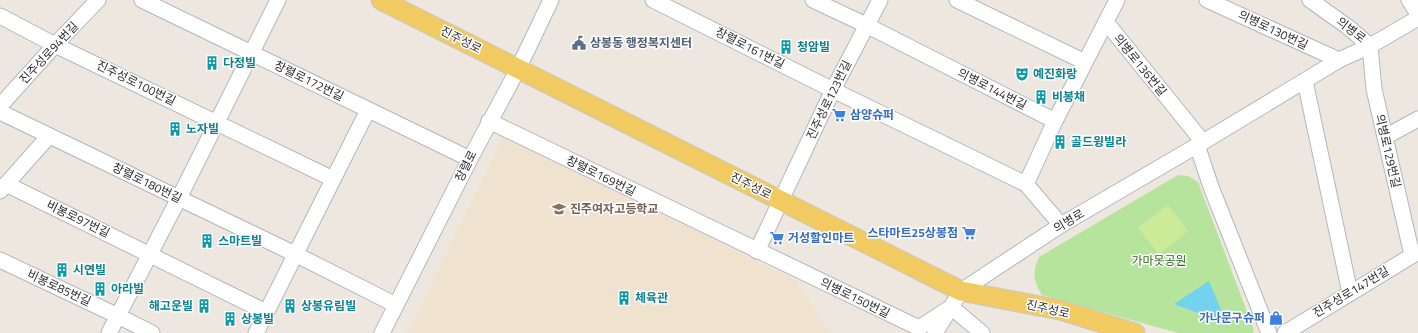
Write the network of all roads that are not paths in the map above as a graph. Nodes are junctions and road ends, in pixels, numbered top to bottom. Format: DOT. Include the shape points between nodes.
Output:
graph roads {
  1 [pos="98,0"];
  2 [pos="142,0"];
  3 [pos="278,0"];
  4 [pos="381,0"];
  5 [pos="551,0"];
  6 [pos="813,0"];
  7 [pos="880,0"];
  8 [pos="957,0"];
  9 [pos="1117,0"];
  10 [pos="1207,0"];
  11 [pos="1310,0"];
  12 [pos="1410,0"];
  13 [pos="663,2"];
  14 [pos="1418,14"];
  15 [pos="0,16"];
  16 [pos="1418,18"];
  17 [pos="1106,22"];
  18 [pos="866,25"];
  19 [pos="55,45"];
  20 [pos="1370,46"];
  21 [pos="252,53"];
  22 [pos="1339,60"];
  23 [pos="1084,62"];
  24 [pos="518,69"];
  25 [pos="1305,81"];
  26 [pos="834,90"];
  27 [pos="0,106"];
  28 [pos="368,110"];
  29 [pos="0,112"];
  30 [pos="1418,119"];
  31 [pos="490,121"];
  32 [pos="1054,121"];
  33 [pos="216,122"];
  34 [pos="49,136"];
  35 [pos="1385,137"];
  36 [pos="1200,144"];
  37 [pos="470,159"];
  38 [pos="333,179"];
  39 [pos="1026,184"];
  40 [pos="3,187"];
  41 [pos="179,198"];
  42 [pos="781,201"];
  43 [pos="1061,225"];
  44 [pos="757,250"];
  45 [pos="295,254"];
  46 [pos="1415,254"];
  47 [pos="149,255"];
  48 [pos="0,260"];
  49 [pos="1350,293"];
  50 [pos="956,299"];
  51 [pos="396,305"];
  52 [pos="266,312"];
  53 [pos="118,316"];
  54 [pos="109,333"];
  55 [pos="152,333"];
  56 [pos="256,333"];
  57 [pos="382,333"];
  58 [pos="935,333"];
  59 [pos="982,333"];
  60 [pos="1135,333"];
  61 [pos="1269,333"];
  62 [pos="1285,333"];
  1 -- 19 [label="street, 진주성로94번길"];
  2 -- 21 [label="street, 창렬로172번길"];
  3 -- 21 [label="street"];
  4 -- 24 [label="main road, 진주성로"];
  5 -- 24 [label="street, 창렬로"];
  6 -- 18 [label="street"];
  7 -- 18 [label="street, 진주성로123번길"];
  8 -- 23 [label="street"];
  9 -- 17 [label="street"];
  10 -- 22 [label="street, 의병로130번길"];
  11 -- 20 [label="street, 의병로"];
  12 -- 14 [label="street"];
  13 -- 26 [label="street, 창렬로161번길"];
  15 -- 19 [label="street, 진주성로100번길"];
  16 -- 20 [label="street"];
  17 -- 23 [label="street, 의병로136번길"];
  17 -- 36 [label="street, 의병로136번길"];
  18 -- 26 [label="street, 진주성로123번길"];
  18 -- 32 [label="street, 의병로144번길"];
  19 -- 27 [label="street, 진주성로94번길"];
  19 -- 33 [label="street, 진주성로100번길"];
  20 -- 22 [label="street, 의병로"];
  20 -- 35 [label="street, 의병로129번길" via="1374,89"];
  21 -- 28 [label="street, 창렬로172번길"];
  21 -- 33 [label="street"];
  22 -- 25 [label="street, 의병로"];
  23 -- 32 [label="street, 의병로136번길"];
  24 -- 31 [label="street, 창렬로"];
  24 -- 42 [label="main road, 진주성로"];
  25 -- 36 [label="street, 의병로"];
  25 -- 49 [label="street"];
  26 -- 39 [label="street"];
  26 -- 42 [label="street, 진주성로123번길"];
  28 -- 37 [label="street, 창렬로172번길"];
  28 -- 38 [label="street"];
  29 -- 34 [label="street, 창렬로180번길"];
  30 -- 35 [label="street"];
  31 -- 37 [label="street, 창렬로"];
  31 -- 44 [label="street, 창렬로169번길"];
  32 -- 39 [label="street"];
  33 -- 38 [label="street, 진주성로100번길"];
  33 -- 41 [label="street"];
  34 -- 40 [label="street"];
  34 -- 41 [label="street, 창렬로180번길"];
  35 -- 46 [label="street, 의병로129번길"];
  36 -- 43 [label="street, 의병로"];
  36 -- 61 [label="street" via="1211,187"];
  37 -- 51 [label="street, 창렬로"];
  38 -- 45 [label="street"];
  39 -- 43 [label="street"];
  40 -- 47 [label="street, 비봉로97번길"];
  41 -- 45 [label="street, 창렬로180번길"];
  41 -- 47 [label="street"];
  42 -- 44 [label="street, 진주성로123번길"];
  42 -- 50 [label="main road, 진주성로"];
  43 -- 50 [label="street, 의병로"];
  44 -- 50 [label="street, 의병로150번길" via="919,328"];
  45 -- 51 [label="street, 창렬로180번길"];
  45 -- 52 [label="street"];
  46 -- 49 [label="street, 진주성로147번길"];
  47 -- 52 [label="street, 비봉로97번길"];
  47 -- 53 [label="street"];
  48 -- 53 [label="street, 비봉로85번길"];
  49 -- 62 [label="street, 진주성로147번길"];
  50 -- 58 [label="street, 의병로"];
  50 -- 59 [label="street"];
  50 -- 60 [label="main road, 진주성로" via="1060,310"];
  51 -- 57 [label="street, 창렬로"];
  52 -- 56 [label="street"];
  53 -- 54 [label="street"];
  53 -- 55 [label="street"];
}
